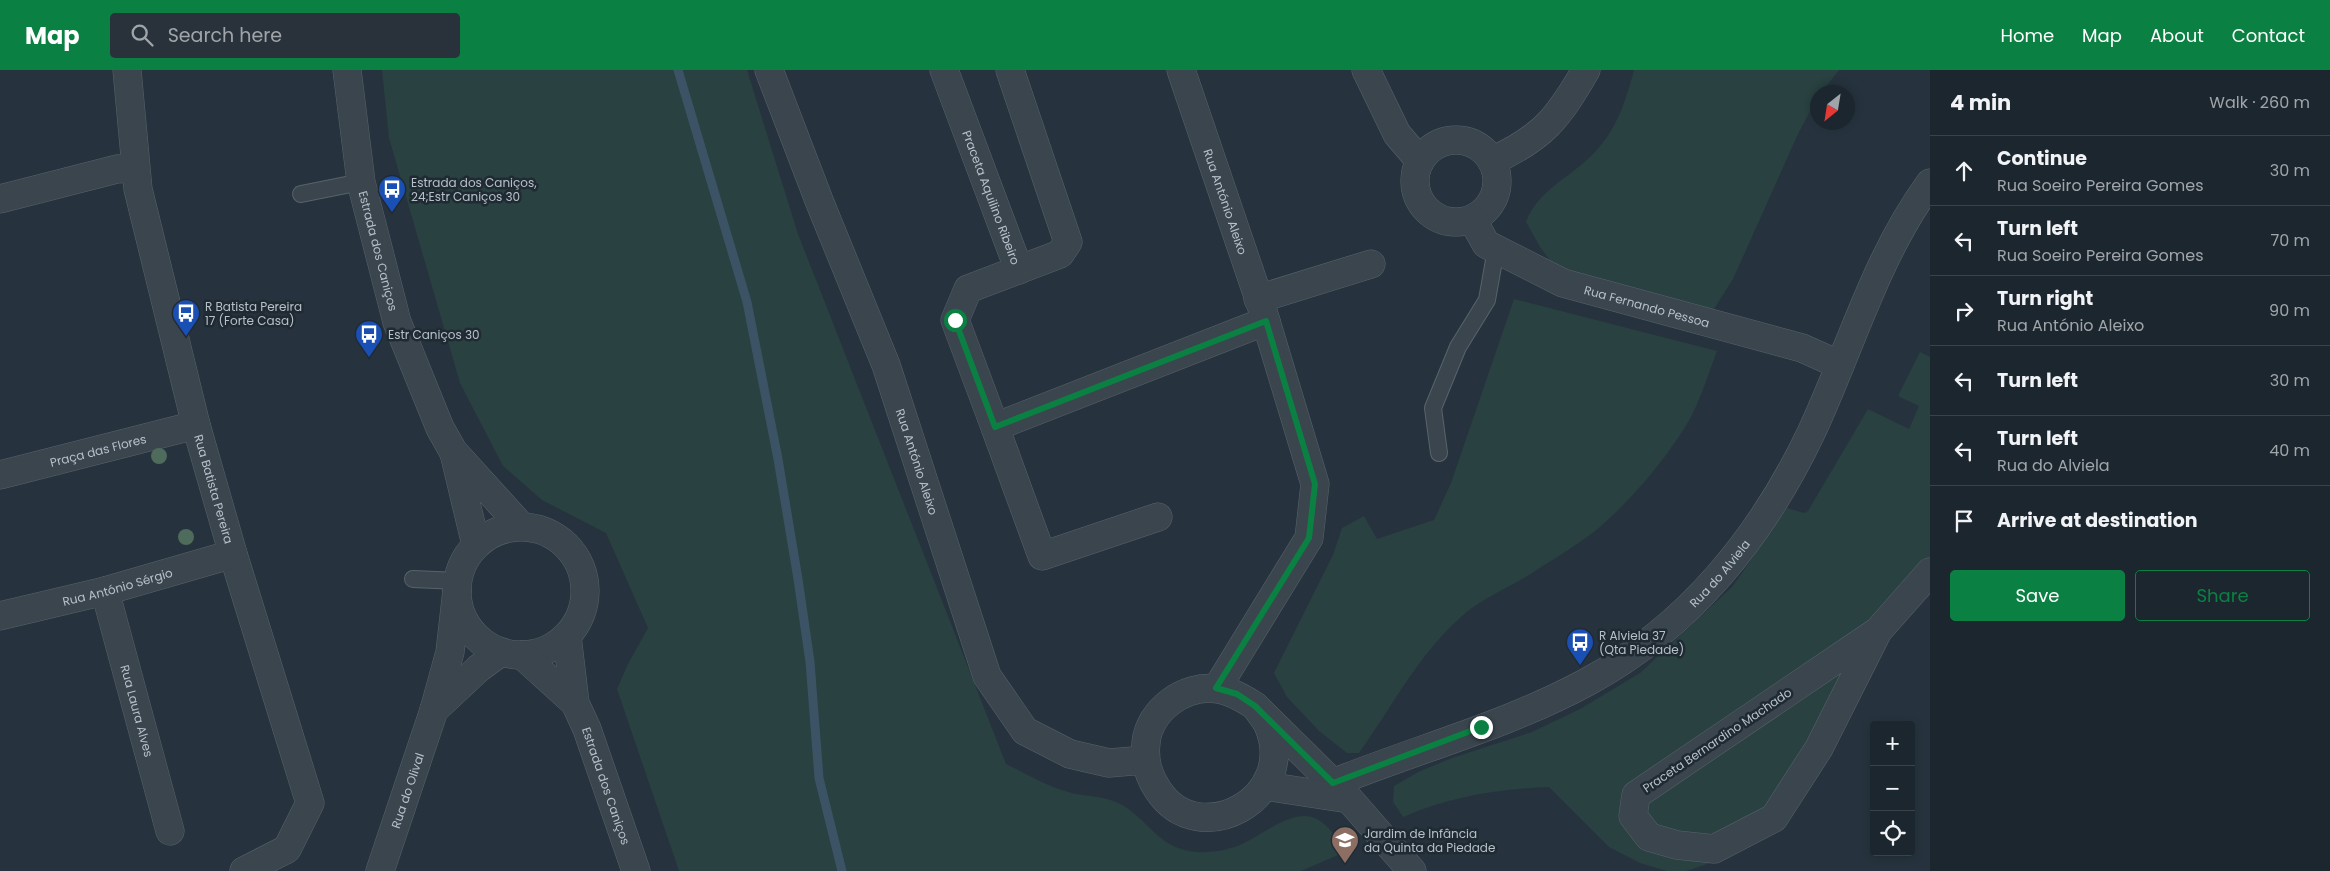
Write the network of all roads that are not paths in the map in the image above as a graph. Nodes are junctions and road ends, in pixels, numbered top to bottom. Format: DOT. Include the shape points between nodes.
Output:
graph roads {
  1 [pos="126,70"];
  2 [pos="347,70"];
  3 [pos="769,70"];
  4 [pos="944,70"];
  5 [pos="1010,70"];
  6 [pos="1181,70"];
  7 [pos="1366,70"];
  8 [pos="1586,70"];
  9 [pos="1420,161"];
  10 [pos="1492,161"];
  11 [pos="135,168"];
  12 [pos="361,182"];
  13 [pos="1930,183"];
  14 [pos="301,194"];
  15 [pos="0,199"];
  16 [pos="1472,219"];
  17 [pos="1496,249"];
  18 [pos="1371,264"];
  19 [pos="1019,270"];
  20 [pos="1262,310"];
  21 [pos="1840,365"];
  22 [pos="196,425"];
  23 [pos="995,427"];
  24 [pos="453,451"];
  25 [pos="1439,453"];
  26 [pos="0,475"];
  27 [pos="1158,517"];
  28 [pos="521,526"];
  29 [pos="476,545"];
  30 [pos="233,554"];
  31 [pos="1930,572"];
  32 [pos="413,579"];
  33 [pos="457,586"];
  34 [pos="105,591"];
  35 [pos="1919,602"];
  36 [pos="0,616"];
  37 [pos="1878,631"];
  38 [pos="567,636"];
  39 [pos="512,654"];
  40 [pos="1216,688"];
  41 [pos="575,702"];
  42 [pos="1255,706"];
  43 [pos="434,710"];
  44 [pos="1145,760"];
  45 [pos="1265,786"];
  46 [pos="1341,791"];
  47 [pos="170,831"];
  48 [pos="290,860"];
  49 [pos="244,871"];
  50 [pos="380,871"];
  51 [pos="636,871"];
  52 [pos="1412,871"];
  1 -- 11 [label="street, Rua Batista Pereira"];
  2 -- 12 [label="street, Estrada dos Caniços"];
  3 -- 44 [label="street, Rua António Aleixo" via="886,365 987,676 1025,731 1070,754 1109,764"];
  4 -- 19 [label="street, Praceta Aquilino Ribeiro"];
  5 -- 19 [label="street, Praceta Aquilino Ribeiro" via="1068,242 1060,254"];
  6 -- 20 [label="street, Rua António Aleixo"];
  7 -- 9 [label="street" via="1397,134"];
  8 -- 10 [label="street" via="1568,102 1546,130"];
  9 -- 10 [label="street" via="1438,144 1462,140 1474,143"];
  9 -- 16 [label="street" via="1415,185 1425,208 1447,222"];
  10 -- 16 [label="street" via="1497,174 1493,201"];
  11 -- 15 [label="street" via="117,169"];
  11 -- 22 [label="street, Rua Batista Pereira"];
  12 -- 14 [label="lane"];
  12 -- 24 [label="street, Estrada dos Caniços" via="397,322 440,428"];
  13 -- 21 [label="street, Rua do Alviela" via="1910,210 1891,245"];
  16 -- 17 [label="street, Rua Fernando Pessoa" via="1486,244"];
  17 -- 21 [label="street, Rua Fernando Pessoa" via="1563,284 1802,348"];
  17 -- 25 [label="lane" via="1487,300 1458,347 1433,408"];
  18 -- 20 [label="street"];
  19 -- 23 [label="street" via="968,289 955,320"];
  20 -- 23 [label="street"];
  20 -- 40 [label="street, Rua António Aleixo" via="1315,484 1309,538"];
  21 -- 46 [label="street, Rua do Alviela" via="1788,479 1760,524 1723,572 1664,630 1618,664 1568,691"];
  22 -- 26 [label="street, Praça das Flores"];
  22 -- 30 [label="street, Rua Batista Pereira"];
  23 -- 27 [label="street" via="1042,556"];
  24 -- 28 [label="street, Estrada dos Caniços"];
  24 -- 29 [label="street, Estrada dos Caniços"];
  28 -- 29 [label="street, Estrada dos Caniços" via="489,534"];
  28 -- 38 [label="street, Estrada dos Caniços" via="543,530 562,540 576,556 585,576 586,598 580,619"];
  29 -- 33 [label="street, Estrada dos Caniços" via="465,558"];
  30 -- 34 [label="street, Rua António Sérgio"];
  30 -- 48 [label="street, Rua Batista Pereira" via="310,803"];
  31 -- 35 [label="street, Praceta Bernardino Machado"];
  32 -- 33 [label="lane"];
  33 -- 39 [label="street, Estrada dos Caniços" via="460,610 469,629 484,643"];
  33 -- 43 [label="street, Rua do Olival" via="450,652"];
  34 -- 36 [label="street, Rua António Sérgio"];
  34 -- 47 [label="street, Rua Laura Alves"];
  35 -- 37 [label="street, Praceta Bernardino Machado"];
  37 -- 37 [label="street, Praceta Bernardino Machado" via="1636,795 1633,816 1649,837 1678,845 1714,849 1774,818 1819,748"];
  38 -- 39 [label="street, Estrada dos Caniços" via="538,653"];
  38 -- 41 [label="street, Estrada dos Caniços"];
  39 -- 41 [label="street, Estrada dos Caniços"];
  39 -- 43 [label="street" via="479,668"];
  40 -- 42 [label="street" via="1237,694"];
  40 -- 44 [label="street" via="1188,692 1163,707 1152,722"];
  41 -- 51 [label="street, Estrada dos Caniços"];
  42 -- 45 [label="street" via="1267,724 1274,745 1273,766"];
  42 -- 46 [label="street"];
  43 -- 50 [label="street, Rua do Olival"];
  44 -- 45 [label="street" via="1150,779 1162,796 1177,808 1196,816 1216,817 1235,812 1252,802"];
  45 -- 46 [label="street"];
  46 -- 52 [label="street"];
  48 -- 49 [label="street, Rua Batista Pereira"];
}
